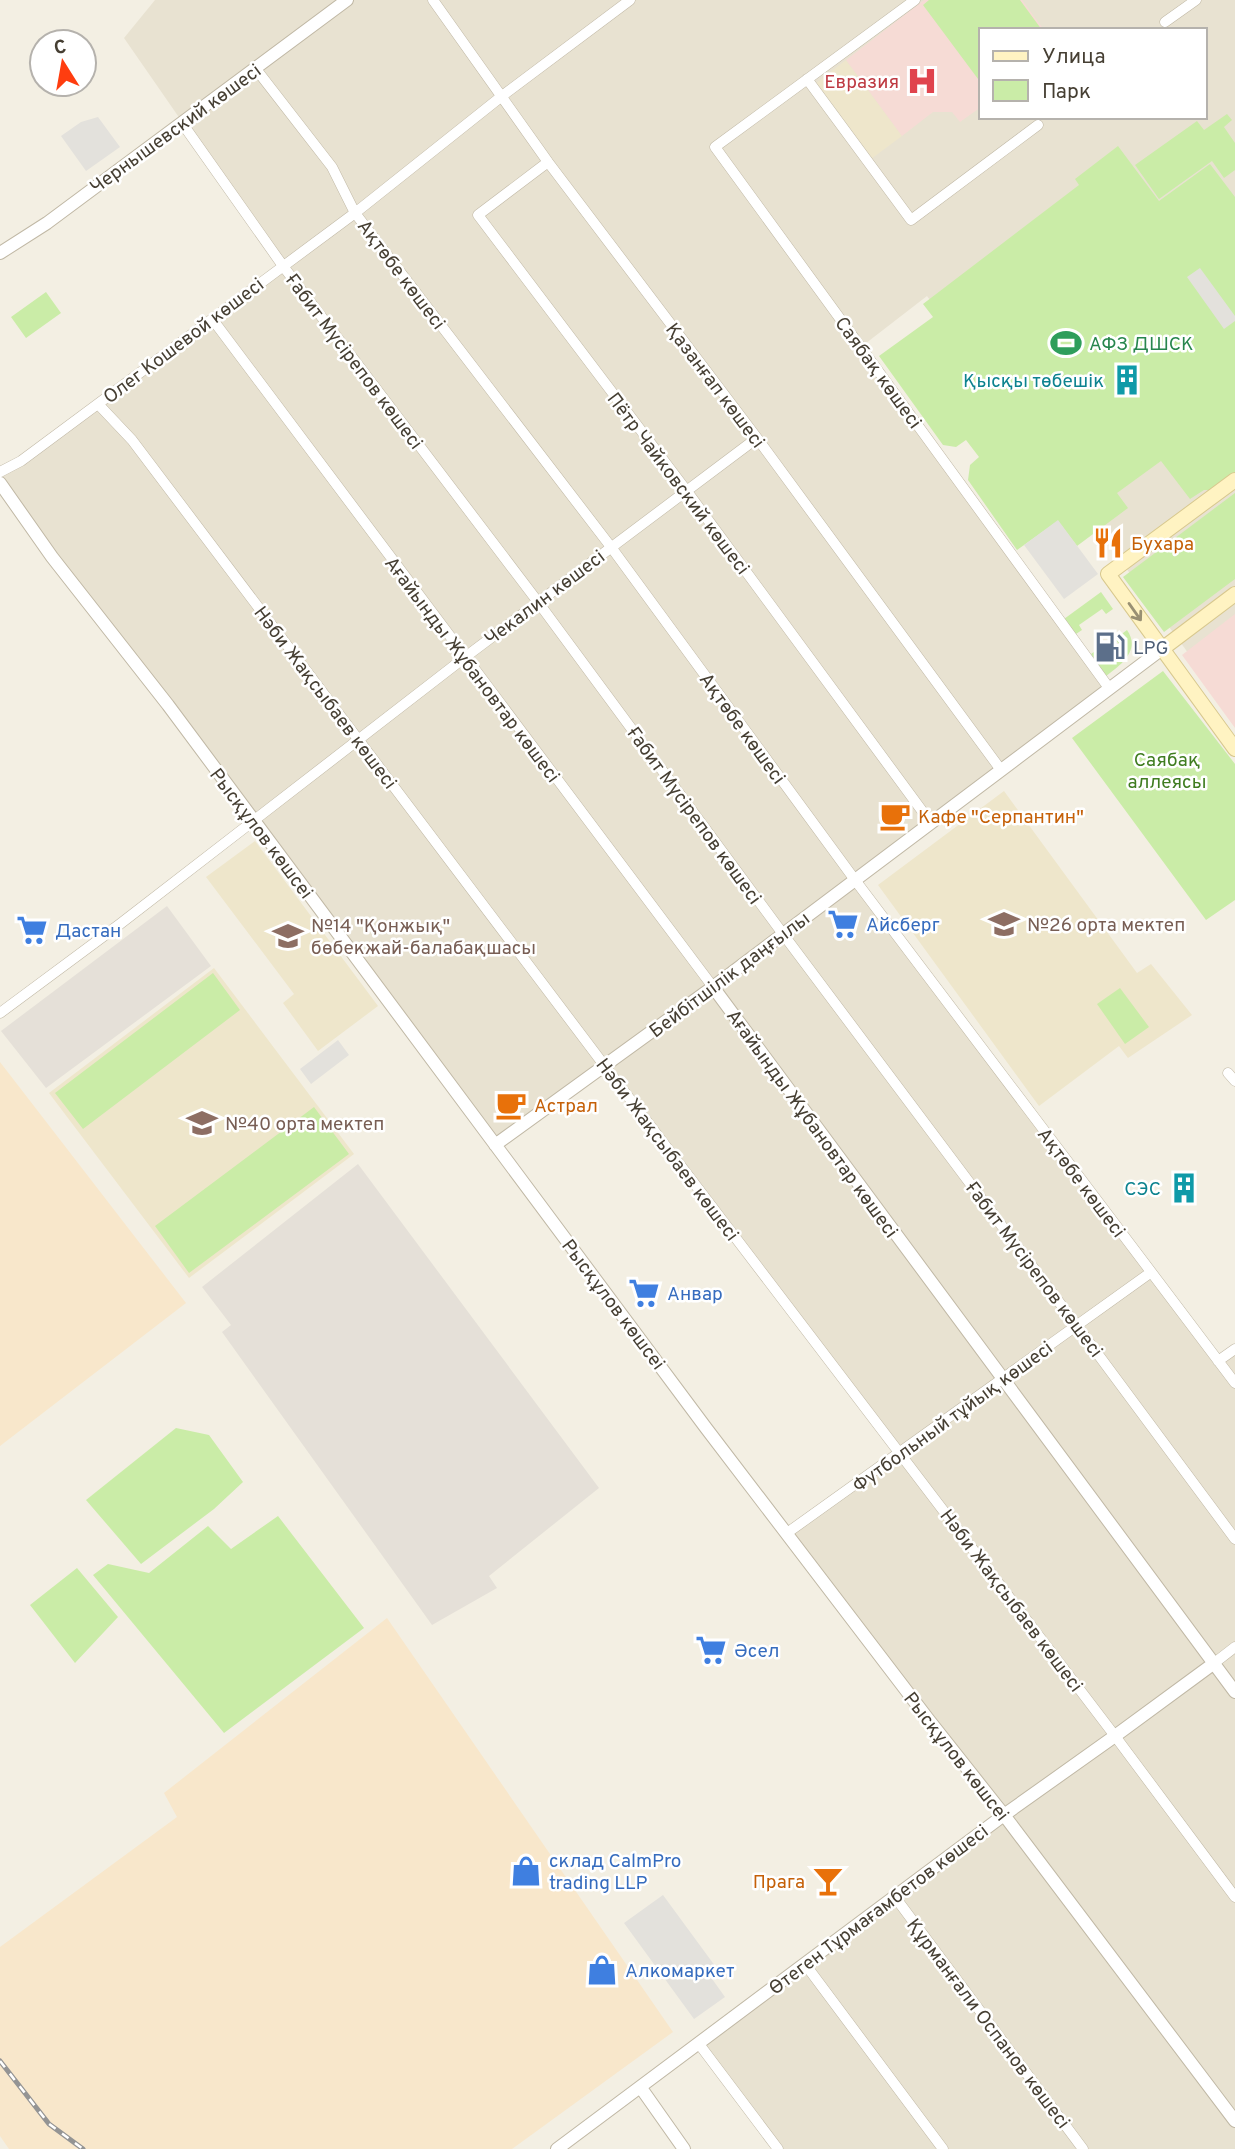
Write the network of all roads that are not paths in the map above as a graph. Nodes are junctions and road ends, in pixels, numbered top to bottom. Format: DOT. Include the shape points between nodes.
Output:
graph roads {
  1 [pos="347,0"];
  2 [pos="433,0"];
  3 [pos="630,0"];
  4 [pos="915,0"];
  5 [pos="1196,0"];
  6 [pos="1165,22"];
  7 [pos="256,69"];
  8 [pos="807,79"];
  9 [pos="502,96"];
  10 [pos="182,123"];
  11 [pos="1038,125"];
  12 [pos="548,162"];
  13 [pos="355,213"];
  14 [pos="0,253"];
  15 [pos="283,266"];
  16 [pos="213,320"];
  17 [pos="98,404"];
  18 [pos="757,438"];
  19 [pos="0,472"];
  20 [pos="1235,480"];
  21 [pos="0,482"];
  22 [pos="686,491"];
  23 [pos="611,547"];
  24 [pos="1235,594"];
  25 [pos="538,602"];
  26 [pos="1161,649"];
  27 [pos="464,658"];
  28 [pos="1110,688"];
  29 [pos="358,739"];
  30 [pos="1235,749"];
  31 [pos="1001,770"];
  32 [pos="253,822"];
  33 [pos="931,823"];
  34 [pos="855,880"];
  35 [pos="783,934"];
  36 [pos="713,987"];
  37 [pos="0,1013"];
  38 [pos="604,1065"];
  39 [pos="495,1145"];
  40 [pos="1150,1273"];
  41 [pos="1077,1326"];
  42 [pos="1235,1349"];
  43 [pos="1218,1361"];
  44 [pos="1002,1380"];
  45 [pos="1235,1384"];
  46 [pos="900,1453"];
  47 [pos="788,1533"];
  48 [pos="1235,1539"];
  49 [pos="1235,1647"];
  50 [pos="1213,1664"];
  51 [pos="1235,1692"];
  52 [pos="1115,1736"];
  53 [pos="1004,1815"];
  54 [pos="895,1897"];
  55 [pos="1235,1897"];
  56 [pos="805,1964"];
  57 [pos="699,2044"];
  58 [pos="640,2088"];
  59 [pos="1235,2121"];
  60 [pos="557,2149"];
  61 [pos="684,2149"];
  62 [pos="778,2149"];
  63 [pos="943,2149"];
  64 [pos="1083,2149"];
  1 -- 7 [label="street, Чернышевский көшесі"];
  2 -- 9 [label="street, Қазанғап көшесі"];
  3 -- 9 [label="street, Олег Кошевой көшесі"];
  4 -- 8 [label="street, Саябақ көшесі"];
  5 -- 6 [label="street"];
  7 -- 10 [label="street, Чернышевский көшесі"];
  7 -- 13 [label="street, Ақтөбе көшесі" via="332,167"];
  8 -- 11 [label="street" via="911,220"];
  8 -- 28 [label="street, Саябақ көшесі" via="715,147"];
  9 -- 12 [label="street, Қазанғап көшесі"];
  9 -- 13 [label="street, Олег Кошевой көшесі"];
  10 -- 14 [label="street, Чернышевский көшесі"];
  10 -- 15 [label="street, Ғабит Мүсірепов көшесі"];
  12 -- 18 [label="street, Қазанғап көшесі"];
  12 -- 22 [label="street, Пётр Чайковский көшесі" via="478,215"];
  13 -- 15 [label="street, Олег Кошевой көшесі"];
  13 -- 23 [label="street, Ақтөбе көшесі"];
  15 -- 16 [label="street, Олег Кошевой көшесі"];
  15 -- 25 [label="street, Ғабит Мүсірепов көшесі"];
  16 -- 17 [label="street, Олег Кошевой көшесі"];
  16 -- 27 [label="street, Ағайынды Жұбановтар көшесі"];
  17 -- 19 [label="street, Олег Кошевой көшесі"];
  17 -- 29 [label="street, Нәби Жақсыбаев көшесі" via="132,440"];
  18 -- 22 [label="street, Чекалин көшесі"];
  18 -- 31 [label="street, Қазанғап көшесі"];
  20 -- 26 [label="main road, one-way" via="1108,574"];
  21 -- 32 [label="street, Рысқұлов көшсеі"];
  22 -- 23 [label="street, Чекалин көшесі"];
  22 -- 33 [label="street, Пётр Чайковский көшесі"];
  23 -- 25 [label="street, Чекалин көшесі"];
  23 -- 34 [label="street, Ақтөбе көшесі"];
  24 -- 26 [label="main road, Бейбітшілік даңғылы"];
  25 -- 27 [label="street, Чекалин көшесі"];
  25 -- 35 [label="street, Ғабит Мүсірепов көшесі"];
  26 -- 28 [label="street, Бейбітшілік даңғылы"];
  26 -- 30 [label="main road"];
  27 -- 29 [label="street, Чекалин көшесі"];
  27 -- 36 [label="street, Ағайынды Жұбановтар көшесі"];
  28 -- 31 [label="street, Бейбітшілік даңғылы"];
  29 -- 32 [label="street, Чекалин көшесі"];
  29 -- 38 [label="street, Нәби Жақсыбаев көшесі"];
  31 -- 33 [label="street, Бейбітшілік даңғылы"];
  32 -- 37 [label="street, Чекалин көшесі"];
  32 -- 39 [label="street, Рысқұлов көшсеі"];
  33 -- 34 [label="street, Бейбітшілік даңғылы"];
  34 -- 35 [label="street, Бейбітшілік даңғылы"];
  34 -- 40 [label="street, Ақтөбе көшесі"];
  35 -- 36 [label="street, Бейбітшілік даңғылы"];
  35 -- 41 [label="street, Ғабит Мүсірепов көшесі"];
  36 -- 38 [label="street, Бейбітшілік даңғылы"];
  36 -- 44 [label="street, Ағайынды Жұбановтар көшесі"];
  38 -- 39 [label="street, Бейбітшілік даңғылы"];
  38 -- 46 [label="street, Нәби Жақсыбаев көшесі"];
  39 -- 47 [label="street, Рысқұлов көшсеі"];
  40 -- 41 [label="street, Футбольный тұйық көшесі"];
  40 -- 43 [label="street, Ақтөбе көшесі"];
  41 -- 44 [label="street, Футбольный тұйық көшесі"];
  41 -- 48 [label="street, Ғабит Мүсірепов көшесі"];
  42 -- 43 [label="street"];
  43 -- 45 [label="street, Ақтөбе көшесі"];
  44 -- 46 [label="street, Футбольный тұйық көшесі"];
  44 -- 50 [label="street, Ағайынды Жұбановтар көшесі"];
  46 -- 47 [label="street, Футбольный тұйық көшесі"];
  46 -- 52 [label="street, Нәби Жақсыбаев көшесі"];
  47 -- 53 [label="street, Рысқұлов көшсеі"];
  49 -- 50 [label="street, Өтеген Тұрмағамбетов көшесі"];
  50 -- 51 [label="street, Ағайынды Жұбановтар көшесі"];
  50 -- 52 [label="street, Өтеген Тұрмағамбетов көшесі"];
  52 -- 53 [label="street, Өтеген Тұрмағамбетов көшесі"];
  52 -- 55 [label="street, Нәби Жақсыбаев көшесі"];
  53 -- 54 [label="street, Өтеген Тұрмағамбетов көшесі"];
  53 -- 59 [label="street, Рысқұлов көшсеі"];
  54 -- 56 [label="street, Өтеген Тұрмағамбетов көшесі"];
  54 -- 64 [label="street, Құрманғали Оспанов көшесі"];
  56 -- 57 [label="street, Өтеген Тұрмағамбетов көшесі"];
  56 -- 63 [label="street"];
  57 -- 58 [label="street, Өтеген Тұрмағамбетов көшесі"];
  57 -- 62 [label="street"];
  58 -- 60 [label="street, Өтеген Тұрмағамбетов көшесі"];
  58 -- 61 [label="street"];
}
